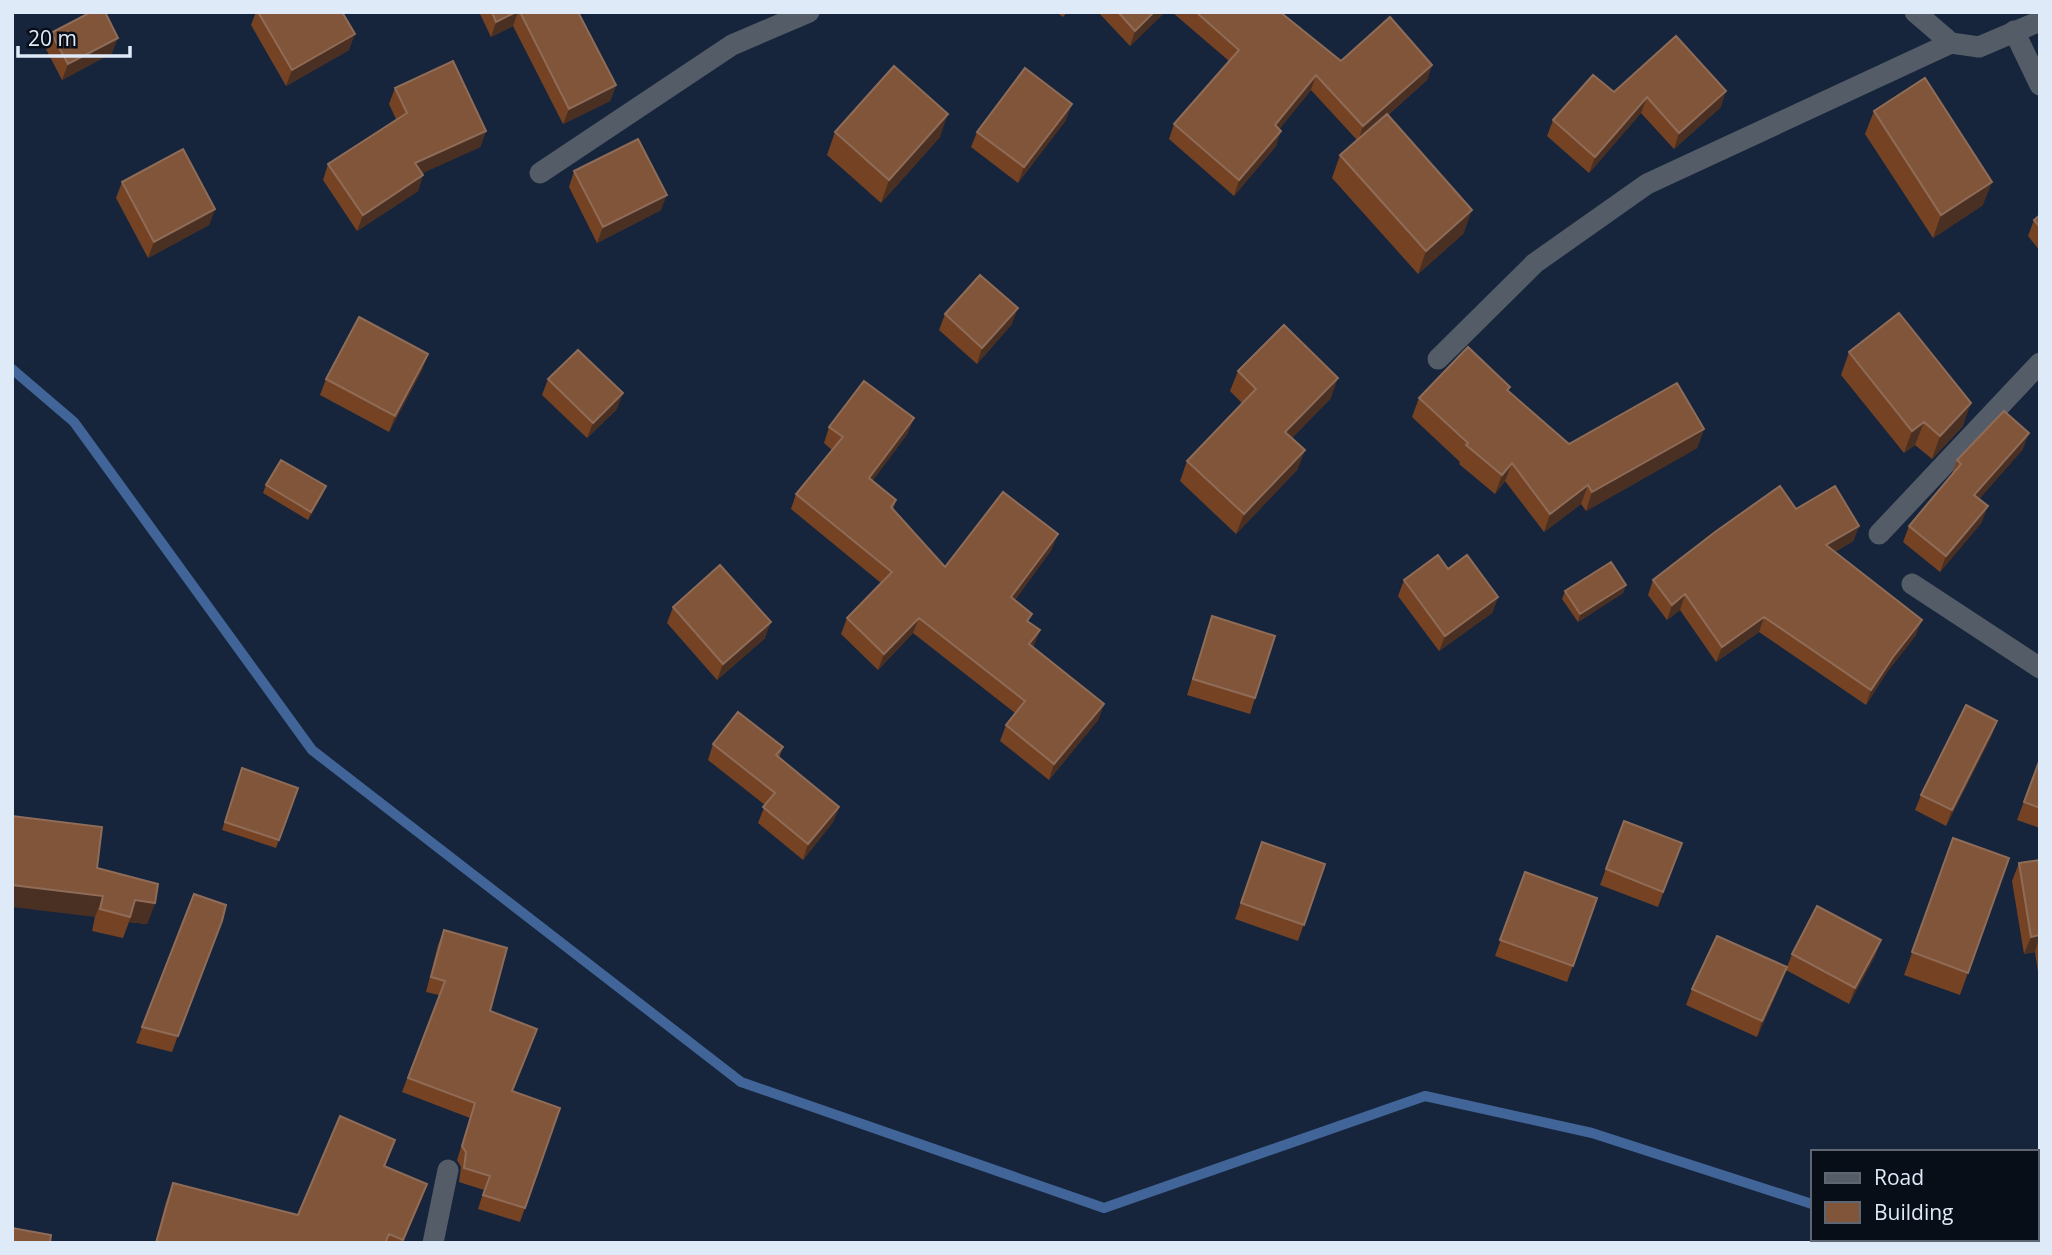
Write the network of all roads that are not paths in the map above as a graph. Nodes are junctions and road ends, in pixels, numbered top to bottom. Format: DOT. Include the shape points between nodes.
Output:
graph roads {
  1 [pos="809,12"];
  2 [pos="1915,12"];
  3 [pos="2040,21"];
  4 [pos="2014,31"];
  5 [pos="1951,43"];
  6 [pos="2040,85"];
  7 [pos="540,173"];
  8 [pos="1438,359"];
  9 [pos="2040,363"];
  10 [pos="1879,534"];
  11 [pos="1912,584"];
  12 [pos="2040,668"];
  13 [pos="448,1170"];
  14 [pos="433,1243"];
  1 -- 7 [label="street" via="732,45"];
  2 -- 5 [label="street"];
  3 -- 4 [label="street"];
  4 -- 5 [label="street" via="1979,47"];
  4 -- 6 [label="street"];
  5 -- 8 [label="street" via="1647,184 1535,263"];
  9 -- 10 [label="street"];
  11 -- 12 [label="street"];
  13 -- 14 [label="street"];
}
